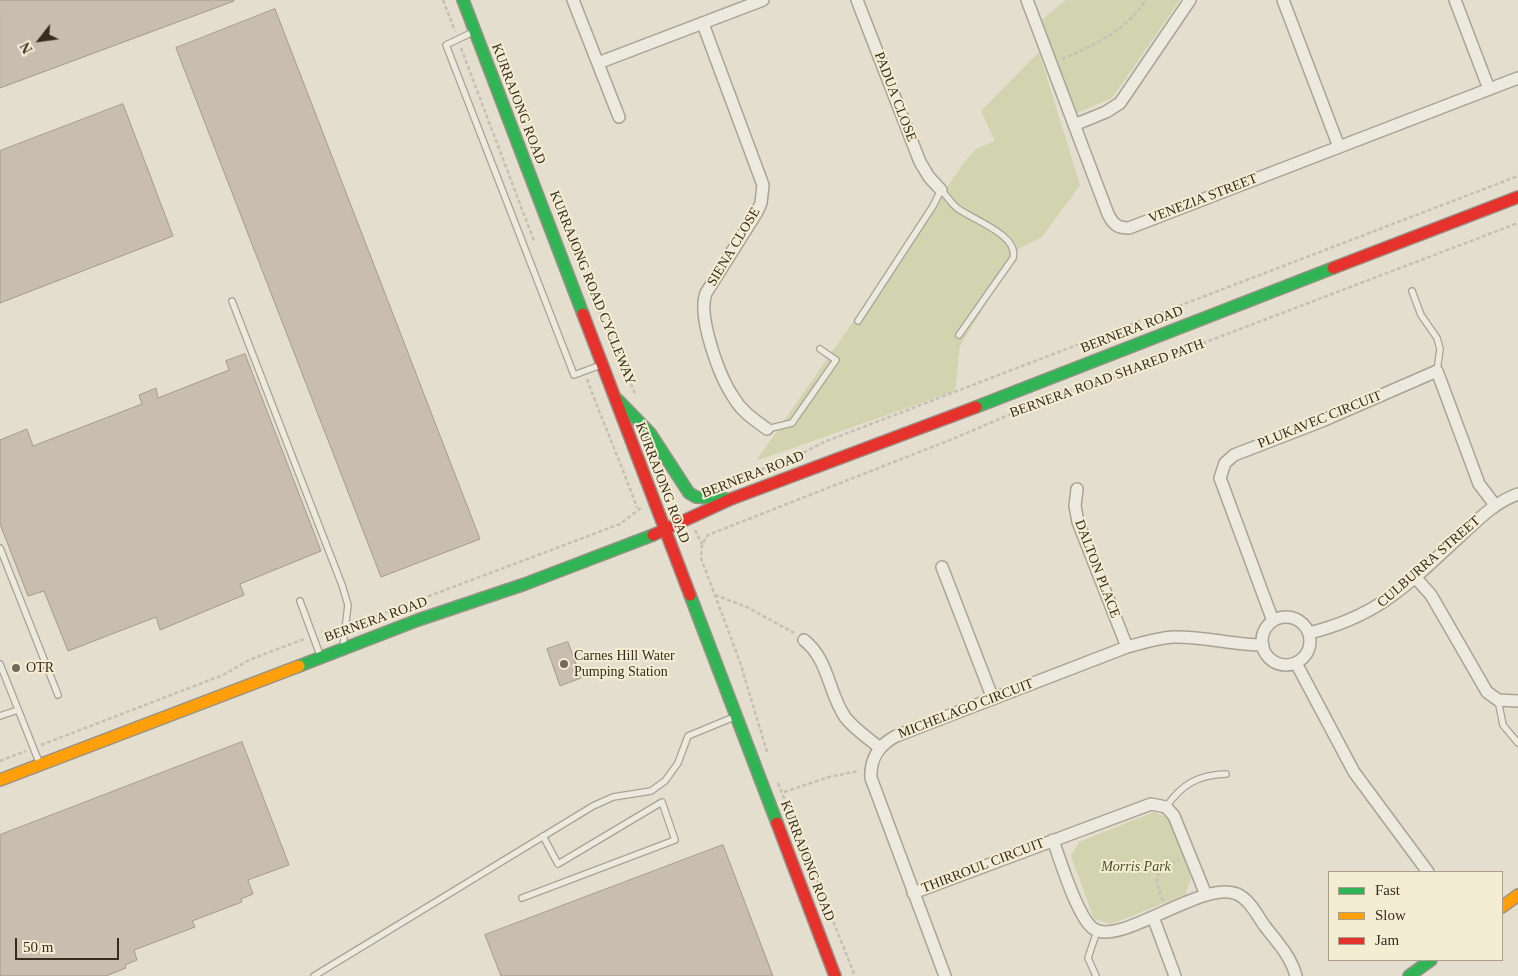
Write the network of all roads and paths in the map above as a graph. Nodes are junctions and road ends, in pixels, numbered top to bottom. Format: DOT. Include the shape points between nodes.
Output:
graph roads {
  1 [pos="443,0"];
  2 [pos="463,0"];
  3 [pos="573,0"];
  4 [pos="763,0"];
  5 [pos="857,0"];
  6 [pos="1027,0"];
  7 [pos="1146,0"];
  8 [pos="1190,0"];
  9 [pos="1283,0"];
  10 [pos="1455,0"];
  11 [pos="703,24"];
  12 [pos="475,32"];
  13 [pos="458,40"];
  14 [pos="1051,63"];
  15 [pos="598,64"];
  16 [pos="1518,78"];
  17 [pos="1489,90"];
  18 [pos="619,116"];
  19 [pos="1074,125"];
  20 [pos="1339,147"];
  21 [pos="1518,176"];
  22 [pos="941,190"];
  23 [pos="1518,197"];
  24 [pos="1518,223"];
  25 [pos="534,242"];
  26 [pos="1412,290"];
  27 [pos="593,296"];
  28 [pos="232,300"];
  29 [pos="858,320"];
  30 [pos="959,335"];
  31 [pos="820,349"];
  32 [pos="601,365"];
  33 [pos="584,371"];
  34 [pos="1437,371"];
  35 [pos="611,393"];
  36 [pos="637,397"];
  37 [pos="767,429"];
  38 [pos="725,484"];
  39 [pos="1077,489"];
  40 [pos="1518,494"];
  41 [pos="731,499"];
  42 [pos="1494,505"];
  43 [pos="665,530"];
  44 [pos="0,548"];
  45 [pos="942,567"];
  46 [pos="1415,577"];
  47 [pos="715,595"];
  48 [pos="300,601"];
  49 [pos="1273,621"];
  50 [pos="345,626"];
  51 [pos="1309,633"];
  52 [pos="314,636"];
  53 [pos="804,640"];
  54 [pos="1263,644"];
  55 [pos="1127,647"];
  56 [pos="343,649"];
  57 [pos="321,657"];
  58 [pos="1296,663"];
  59 [pos="0,664"];
  60 [pos="58,695"];
  61 [pos="993,699"];
  62 [pos="1498,700"];
  63 [pos="1518,701"];
  64 [pos="18,710"];
  65 [pos="0,716"];
  66 [pos="736,717"];
  67 [pos="1518,743"];
  68 [pos="33,748"];
  69 [pos="880,748"];
  70 [pos="767,754"];
  71 [pos="0,761"];
  72 [pos="40,765"];
  73 [pos="871,770"];
  74 [pos="1226,774"];
  75 [pos="776,778"];
  76 [pos="0,780"];
  77 [pos="784,792"];
  78 [pos="1166,808"];
  79 [pos="543,836"];
  80 [pos="1053,840"];
  81 [pos="1191,855"];
  82 [pos="1427,871"];
  83 [pos="913,893"];
  84 [pos="1518,894"];
  85 [pos="1206,895"];
  86 [pos="522,898"];
  87 [pos="1503,906"];
  88 [pos="1167,911"];
  89 [pos="1153,917"];
  90 [pos="1097,931"];
  91 [pos="1430,961"];
  92 [pos="314,976"];
  93 [pos="835,976"];
  94 [pos="855,976"];
  95 [pos="945,976"];
  96 [pos="1096,976"];
  97 [pos="1175,976"];
  98 [pos="1296,976"];
  99 [pos="1409,976"];
  1 -- 13 [label="path"];
  2 -- 12 [label="main road, KURRAJONG ROAD"];
  3 -- 15 [label="street"];
  4 -- 11 [label="street"];
  5 -- 22 [label="street, PADUA CLOSE" via="920,162"];
  6 -- 14 [label="street, VENEZIA STREET"];
  7 -- 14 [label="path" via="1131,19 1109,36"];
  8 -- 19 [label="street" via="1120,103"];
  9 -- 20 [label="street"];
  10 -- 17 [label="street"];
  11 -- 15 [label="street"];
  11 -- 37 [label="street, SIENA CLOSE" via="763,185 757,212 703,300 703,319 734,398 748,415"];
  12 -- 13 [label="lane"];
  12 -- 32 [label="main road, KURRAJONG ROAD"];
  13 -- 25 [label="path"];
  13 -- 33 [label="lane" via="446,45 574,375"];
  14 -- 19 [label="street, VENEZIA STREET"];
  15 -- 18 [label="street"];
  16 -- 17 [label="street, VENEZIA STREET"];
  17 -- 20 [label="street, VENEZIA STREET"];
  19 -- 20 [label="street, VENEZIA STREET" via="1108,214 1112,222 1122,228"];
  21 -- 38 [label="path" via="824,442"];
  22 -- 29 [label="lane"];
  22 -- 30 [label="lane" via="957,207 1009,240 1014,252"];
  23 -- 41 [label="main road, BERNERA ROAD" via="922,429"];
  24 -- 47 [label="path, BERNERA ROAD SHARED PATH" via="1104,382 1053,396 955,438 716,530 702,544 701,558"];
  26 -- 34 [label="lane" via="1421,315 1437,338 1440,349"];
  27 -- 36 [label="path, KURRAJONG ROAD CYCLEWAY"];
  28 -- 50 [label="lane" via="342,585 348,605"];
  31 -- 37 [label="lane" via="836,360 792,423"];
  32 -- 33 [label="lane"];
  32 -- 35 [label="main road, KURRAJONG ROAD"];
  33 -- 50 [label="path" via="637,508 631,517 620,524"];
  34 -- 42 [label="street" via="1479,484"];
  34 -- 49 [label="street, PLUKAVEC CIRCUIT" via="1234,455 1224,463 1222,485"];
  35 -- 41 [label="main road" via="650,433 689,493 696,497"];
  35 -- 43 [label="main road, KURRAJONG ROAD"];
  39 -- 55 [label="street, DALTON PLACE" via="1075,506 1078,522"];
  40 -- 42 [label="street, CULBURRA STREET"];
  41 -- 43 [label="main road, BERNERA ROAD" via="695,513"];
  42 -- 46 [label="street, CULBURRA STREET"];
  43 -- 56 [label="main road, BERNERA ROAD"];
  43 -- 66 [label="main road, KURRAJONG ROAD"];
  44 -- 60 [label="lane"];
  45 -- 61 [label="street"];
  46 -- 51 [label="street, CULBURRA STREET" via="1368,612"];
  46 -- 62 [label="street" via="1431,595 1482,684"];
  47 -- 53 [label="path" via="747,607"];
  47 -- 70 [label="path" via="740,662"];
  48 -- 52 [label="lane"];
  49 -- 51 [label="street" via="1282,617 1297,619"];
  49 -- 54 [label="street" via="1264,632"];
  50 -- 52 [label="path"];
  50 -- 56 [label="lane"];
  51 -- 58 [label="street" via="1309,648"];
  52 -- 57 [label="lane"];
  52 -- 68 [label="path" via="248,660 223,675"];
  53 -- 69 [label="street" via="823,663 845,716"];
  54 -- 55 [label="street, MICHELAGO CIRCUIT" via="1170,637"];
  54 -- 58 [label="street" via="1271,659 1279,664"];
  55 -- 61 [label="street, MICHELAGO CIRCUIT"];
  56 -- 57 [label="main road, BERNERA ROAD"];
  57 -- 72 [label="main road, BERNERA ROAD"];
  58 -- 82 [label="street" via="1354,772"];
  59 -- 64 [label="lane"];
  61 -- 69 [label="street, MICHELAGO CIRCUIT" via="896,736"];
  62 -- 63 [label="street"];
  62 -- 67 [label="lane" via="1503,725"];
  64 -- 65 [label="lane"];
  64 -- 68 [label="lane"];
  66 -- 79 [label="lane" via="688,736 678,763 665,781 651,791 613,797"];
  66 -- 93 [label="main road, KURRAJONG ROAD"];
  68 -- 71 [label="path"];
  68 -- 72 [label="lane"];
  69 -- 73 [label="street"];
  72 -- 76 [label="main road, BERNERA ROAD"];
  73 -- 77 [label="path" via="829,777"];
  73 -- 83 [label="street" via="873,785"];
  74 -- 78 [label="lane" via="1197,778"];
  75 -- 77 [label="path"];
  77 -- 94 [label="path"];
  78 -- 80 [label="street, THIRROUL CIRCUIT" via="1151,804 1143,806"];
  78 -- 81 [label="street" via="1174,816"];
  79 -- 86 [label="lane" via="558,864 662,802 675,840"];
  79 -- 92 [label="lane"];
  80 -- 83 [label="street, THIRROUL CIRCUIT"];
  80 -- 90 [label="street, THIRROUL CIRCUIT" via="1083,916"];
  81 -- 85 [label="street"];
  81 -- 88 [label="path" via="1164,866 1157,875 1158,888"];
  83 -- 95 [label="street"];
  84 -- 87 [label="main road"];
  85 -- 88 [label="street"];
  85 -- 98 [label="street" via="1225,891 1244,898 1291,961"];
  88 -- 89 [label="street"];
  89 -- 90 [label="street" via="1111,932"];
  89 -- 97 [label="street"];
  90 -- 96 [label="lane" via="1088,958"];
  91 -- 99 [label="main road"];
}
